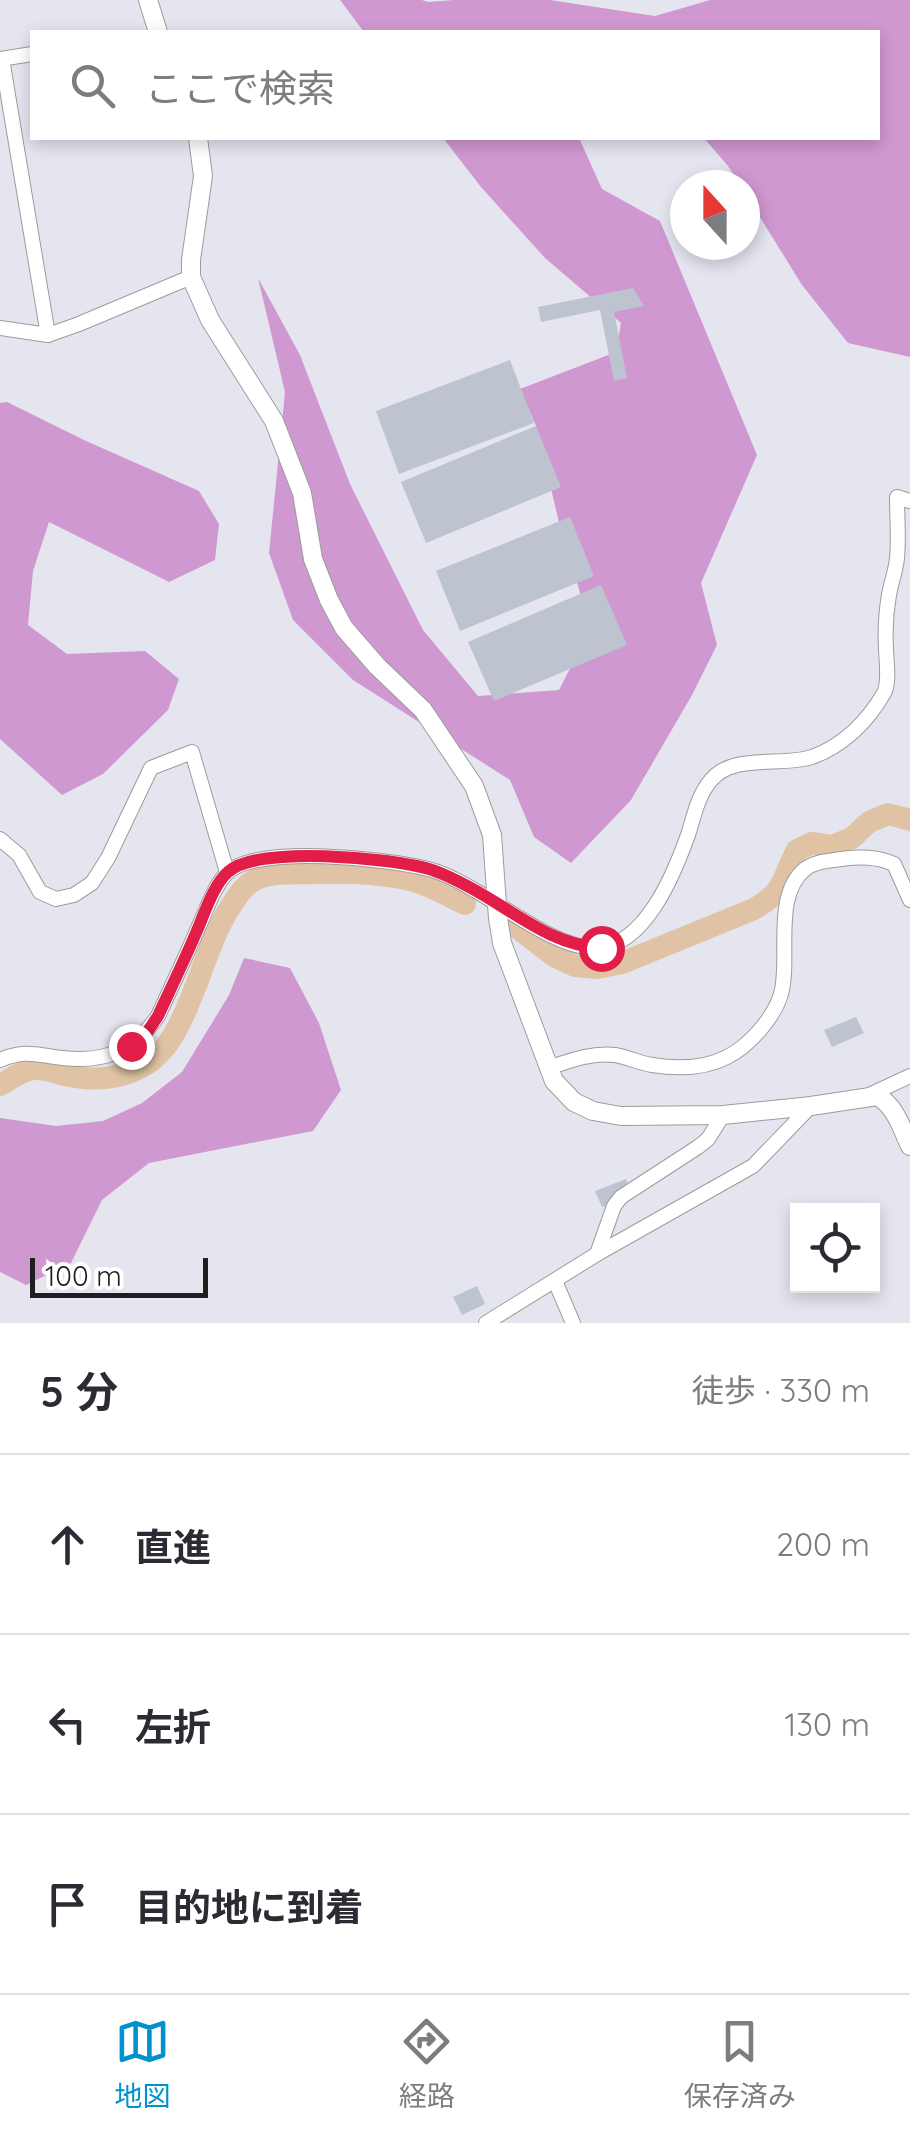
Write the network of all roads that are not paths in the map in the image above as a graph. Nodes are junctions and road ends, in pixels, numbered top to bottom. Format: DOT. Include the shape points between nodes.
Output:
graph roads {
  1 [pos="148,0"];
  2 [pos="157,30"];
  3 [pos="30,54"];
  4 [pos="1,59"];
  5 [pos="198,140"];
  6 [pos="191,277"];
  7 [pos="0,328"];
  8 [pos="48,335"];
  9 [pos="910,501"];
  10 [pos="0,839"];
  11 [pos="227,872"];
  12 [pos="910,900"];
  13 [pos="497,903"];
  14 [pos="0,1060"];
  15 [pos="548,1068"];
  16 [pos="910,1076"];
  17 [pos="866,1096"];
  18 [pos="811,1106"];
  19 [pos="722,1115"];
  20 [pos="910,1146"];
  21 [pos="598,1254"];
  22 [pos="555,1281"];
  23 [pos="486,1323"];
  24 [pos="573,1323"];
  1 -- 2 [label="street"];
  3 -- 4 [label="street"];
  4 -- 8 [label="street"];
  5 -- 6 [label="street" via="204,176"];
  6 -- 8 [label="street"];
  6 -- 13 [label="street" via="274,422 302,493 313,558 344,628 424,710 474,786 492,835"];
  7 -- 8 [label="street"];
  9 -- 13 [label="street" via="897,497 886,689 856,729 809,758 723,768 712,778 659,899 627,938 585,947"];
  10 -- 11 [label="street" via="40,892 56,899 74,896 108,858 151,768 192,752"];
  11 -- 13 [label="street" via="259,859 400,862 433,870"];
  11 -- 14 [label="street" via="146,1034 105,1057 30,1052"];
  12 -- 15 [label="street" via="894,864 879,858 816,863 793,885 778,1002 730,1056 688,1067 612,1055"];
  13 -- 15 [label="street" via="502,942"];
  15 -- 19 [label="street" via="567,1097 593,1111"];
  16 -- 17 [label="street"];
  17 -- 18 [label="street"];
  17 -- 20 [label="street" via="884,1099"];
  18 -- 19 [label="street"];
  18 -- 21 [label="street" via="753,1166"];
  19 -- 21 [label="street" via="698,1148 621,1197"];
  21 -- 22 [label="street"];
  22 -- 23 [label="street"];
  22 -- 24 [label="street"];
}
